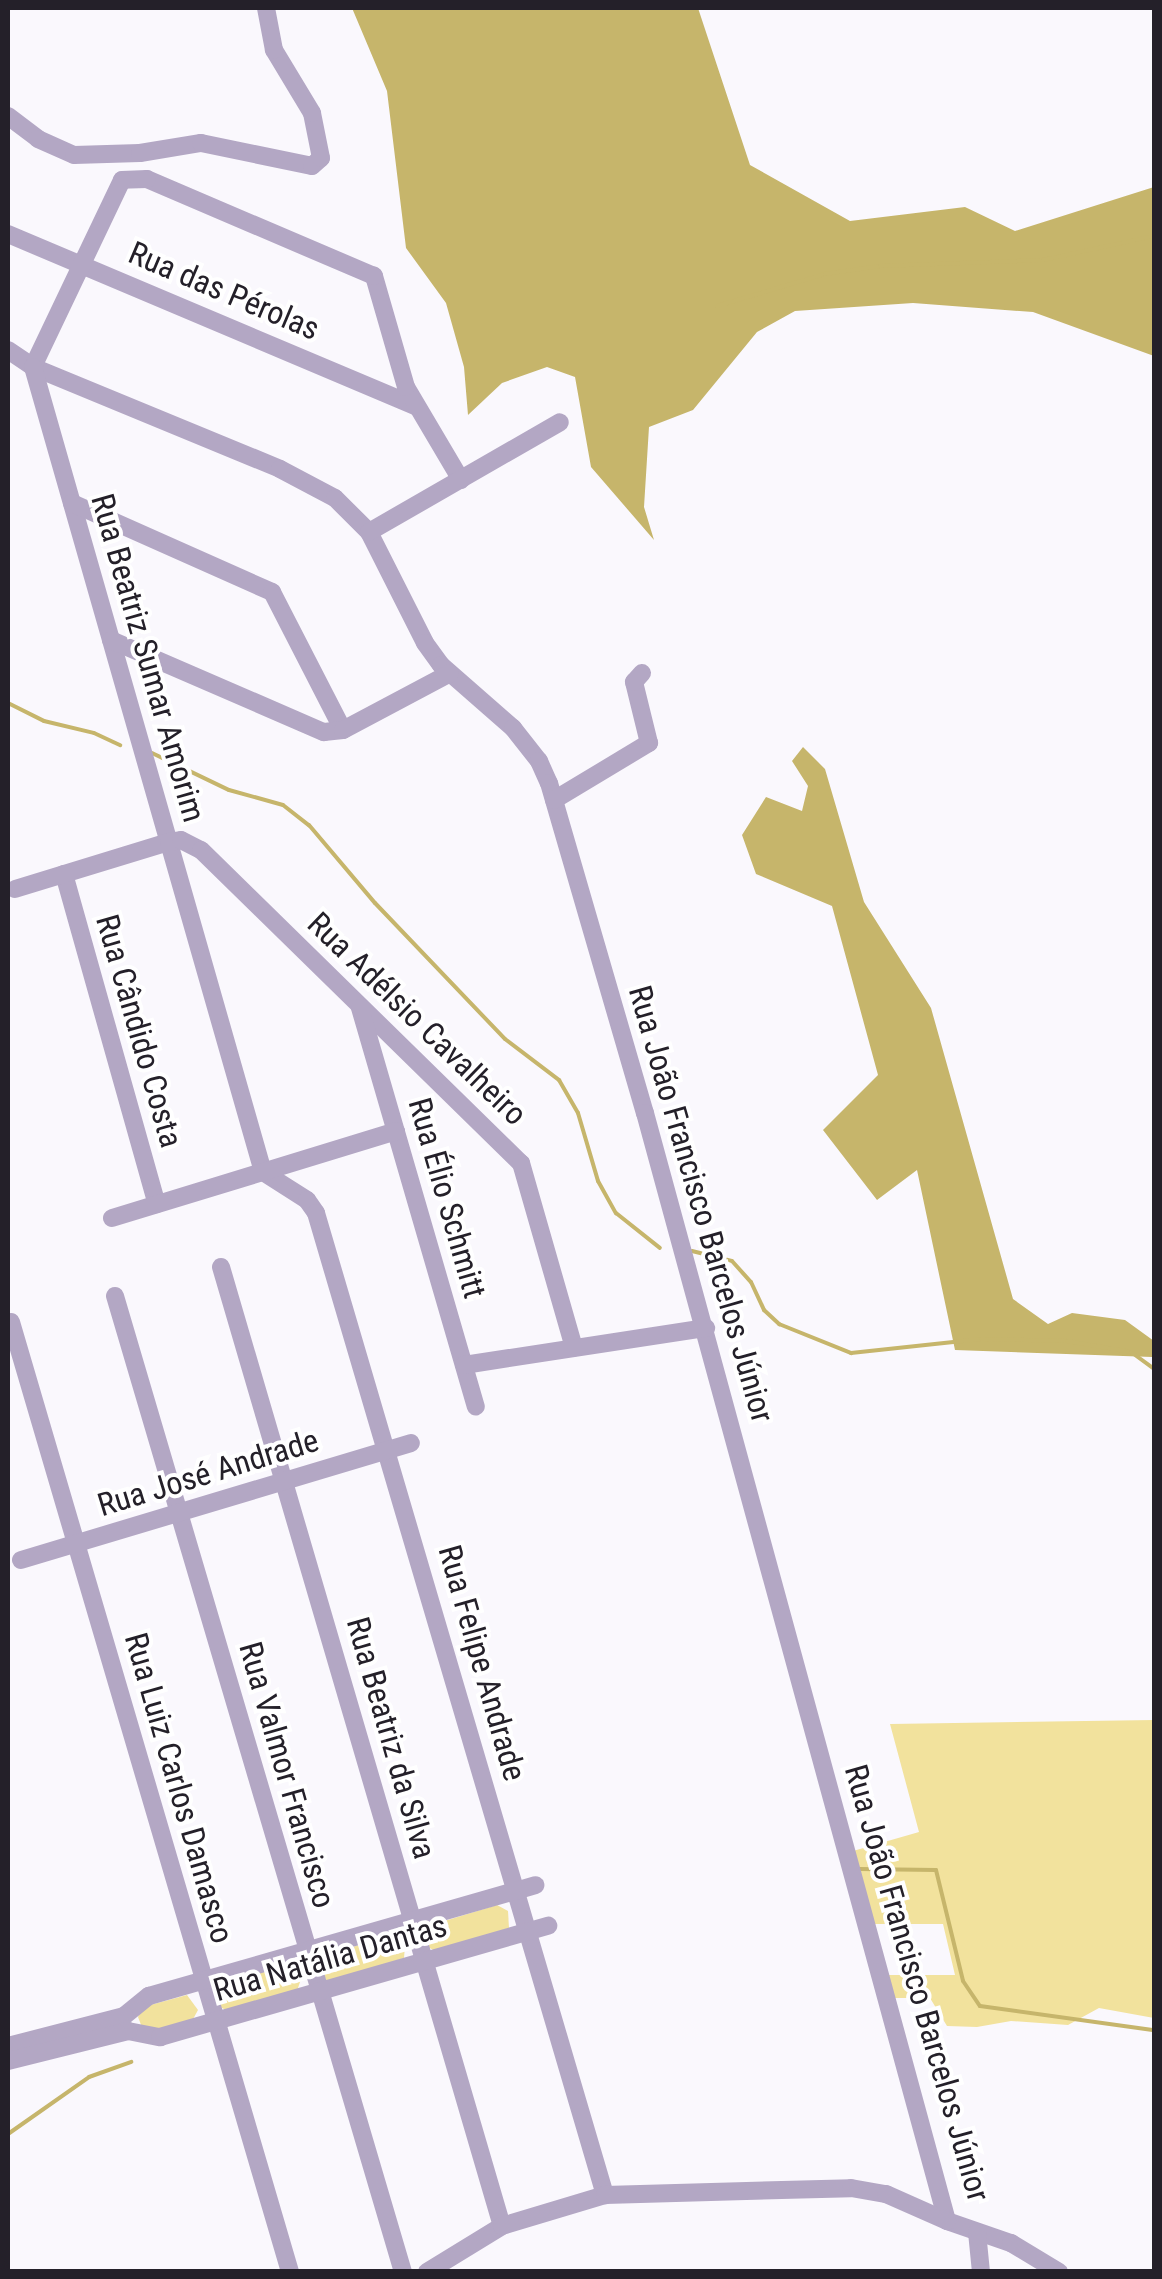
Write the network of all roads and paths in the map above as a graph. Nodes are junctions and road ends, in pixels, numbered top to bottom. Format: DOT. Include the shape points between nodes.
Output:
graph roads {
  1 [pos="266,8"];
  2 [pos="8,116"];
  3 [pos="8,234"];
  4 [pos="81,263"];
  5 [pos="8,350"];
  6 [pos="34,366"];
  7 [pos="416,406"];
  8 [pos="560,422"];
  9 [pos="461,480"];
  10 [pos="72,503"];
  11 [pos="370,532"];
  12 [pos="111,640"];
  13 [pos="450,673"];
  14 [pos="642,673"];
  15 [pos="344,730"];
  16 [pos="554,800"];
  17 [pos="169,842"];
  18 [pos="64,874"];
  19 [pos="15,888"];
  20 [pos="360,1006"];
  21 [pos="413,1057"];
  22 [pos="377,1066"];
  23 [pos="396,1132"];
  24 [pos="264,1172"];
  25 [pos="157,1204"];
  26 [pos="112,1218"];
  27 [pos="221,1267"];
  28 [pos="115,1296"];
  29 [pos="11,1322"];
  30 [pos="706,1328"];
  31 [pos="574,1348"];
  32 [pos="464,1365"];
  33 [pos="476,1406"];
  34 [pos="412,1443"];
  35 [pos="388,1450"];
  36 [pos="284,1481"];
  37 [pos="179,1512"];
  38 [pos="76,1543"];
  39 [pos="21,1560"];
  40 [pos="536,1885"];
  41 [pos="517,1890"];
  42 [pos="413,1920"];
  43 [pos="548,1926"];
  44 [pos="529,1932"];
  45 [pos="308,1950"];
  46 [pos="425,1962"];
  47 [pos="204,1980"];
  48 [pos="320,1992"];
  49 [pos="216,2021"];
  50 [pos="126,2024"];
  51 [pos="8,2046"];
  52 [pos="8,2062"];
  53 [pos="606,2195"];
  54 [pos="948,2221"];
  55 [pos="502,2226"];
  56 [pos="977,2232"];
  57 [pos="290,2272"];
  58 [pos="402,2272"];
  59 [pos="428,2272"];
  60 [pos="981,2272"];
  61 [pos="1059,2272"];
  1 -- 2 [label="street" via="274,50 312,113 321,158 312,166 200,142 74,155"];
  3 -- 4 [label="street, Rua das Pérolas"];
  4 -- 6 [label="street"];
  4 -- 7 [label="street, Rua das Pérolas"];
  4 -- 7 [label="street" via="117,188 129,176 147,178 374,276"];
  5 -- 6 [label="street, Rua João Francisco Barcelos Júnior"];
  6 -- 10 [label="street, Rua Beatriz Sumar Amorim"];
  6 -- 11 [label="street, Rua João Francisco Barcelos Júnior" via="314,485"];
  7 -- 9 [label="street"];
  8 -- 9 [label="street"];
  9 -- 11 [label="street"];
  10 -- 12 [label="street, Rua Beatriz Sumar Amorim"];
  10 -- 15 [label="street" via="272,592"];
  11 -- 13 [label="street, Rua João Francisco Barcelos Júnior" via="425,643"];
  12 -- 15 [label="street" via="324,732"];
  12 -- 17 [label="street, Rua Beatriz Sumar Amorim"];
  13 -- 15 [label="street"];
  13 -- 16 [label="street, Rua João Francisco Barcelos Júnior" via="528,745"];
  14 -- 16 [label="street" via="634,682 649,743"];
  16 -- 30 [label="street, Rua João Francisco Barcelos Júnior"];
  17 -- 18 [label="street"];
  17 -- 20 [label="street, Rua Adélsio Cavalheiro" via="201,850"];
  17 -- 24 [label="street, Rua Beatriz Sumar Amorim"];
  18 -- 19 [label="street"];
  18 -- 25 [label="street, Rua Cândido Costa"];
  20 -- 21 [label="street, Rua Adélsio Cavalheiro"];
  20 -- 22 [label="street, Rua Élio Schmitt"];
  21 -- 22 [label="street" via="398,1055"];
  21 -- 31 [label="street, Rua Adélsio Cavalheiro" via="522,1163"];
  22 -- 23 [label="street, Rua Élio Schmitt"];
  23 -- 24 [label="street"];
  23 -- 32 [label="street, Rua Élio Schmitt"];
  24 -- 25 [label="street"];
  24 -- 35 [label="street, Rua Felipe Andrade" via="316,1213"];
  25 -- 26 [label="street"];
  27 -- 36 [label="street, Rua Beatriz da Silva"];
  28 -- 37 [label="street, Rua Valmor Francisco"];
  29 -- 38 [label="street, Rua Luiz Carlos Damasco"];
  30 -- 31 [label="street"];
  30 -- 54 [label="street, Rua João Francisco Barcelos Júnior"];
  31 -- 32 [label="street"];
  32 -- 33 [label="street, Rua Élio Schmitt"];
  34 -- 35 [label="street, Rua José Andrade"];
  35 -- 36 [label="street, Rua José Andrade"];
  35 -- 41 [label="street, Rua Felipe Andrade"];
  36 -- 37 [label="street, Rua José Andrade"];
  36 -- 42 [label="street, Rua Beatriz da Silva"];
  37 -- 38 [label="street, Rua José Andrade"];
  37 -- 45 [label="street, Rua Valmor Francisco"];
  38 -- 39 [label="street, Rua José Andrade"];
  38 -- 47 [label="street, Rua Luiz Carlos Damasco"];
  40 -- 41 [label="street"];
  41 -- 42 [label="street"];
  41 -- 44 [label="street, Rua Felipe Andrade"];
  42 -- 45 [label="street"];
  42 -- 46 [label="street, Rua Beatriz da Silva"];
  43 -- 44 [label="street, Rua Natália Dantas"];
  44 -- 46 [label="street, Rua Natália Dantas"];
  44 -- 53 [label="street, Rua Felipe Andrade"];
  45 -- 47 [label="street"];
  45 -- 48 [label="street, Rua Valmor Francisco"];
  46 -- 48 [label="street, Rua Natália Dantas"];
  46 -- 55 [label="street, Rua Beatriz da Silva"];
  47 -- 49 [label="street, Rua Luiz Carlos Damasco"];
  47 -- 50 [label="street" via="142,1999"];
  48 -- 49 [label="street, Rua Natália Dantas"];
  48 -- 58 [label="street, Rua Valmor Francisco"];
  49 -- 50 [label="street, Rua Natália Dantas" via="160,2037"];
  49 -- 57 [label="street, Rua Luiz Carlos Damasco"];
  50 -- 51 [label="street"];
  50 -- 52 [label="street"];
  53 -- 54 [label="street" via="851,2188 886,2194"];
  53 -- 55 [label="street"];
  54 -- 56 [label="street, Rua João Francisco Barcelos Júnior"];
  55 -- 59 [label="street"];
  56 -- 60 [label="street"];
  56 -- 61 [label="street, Rua João Francisco Barcelos Júnior"];
}
